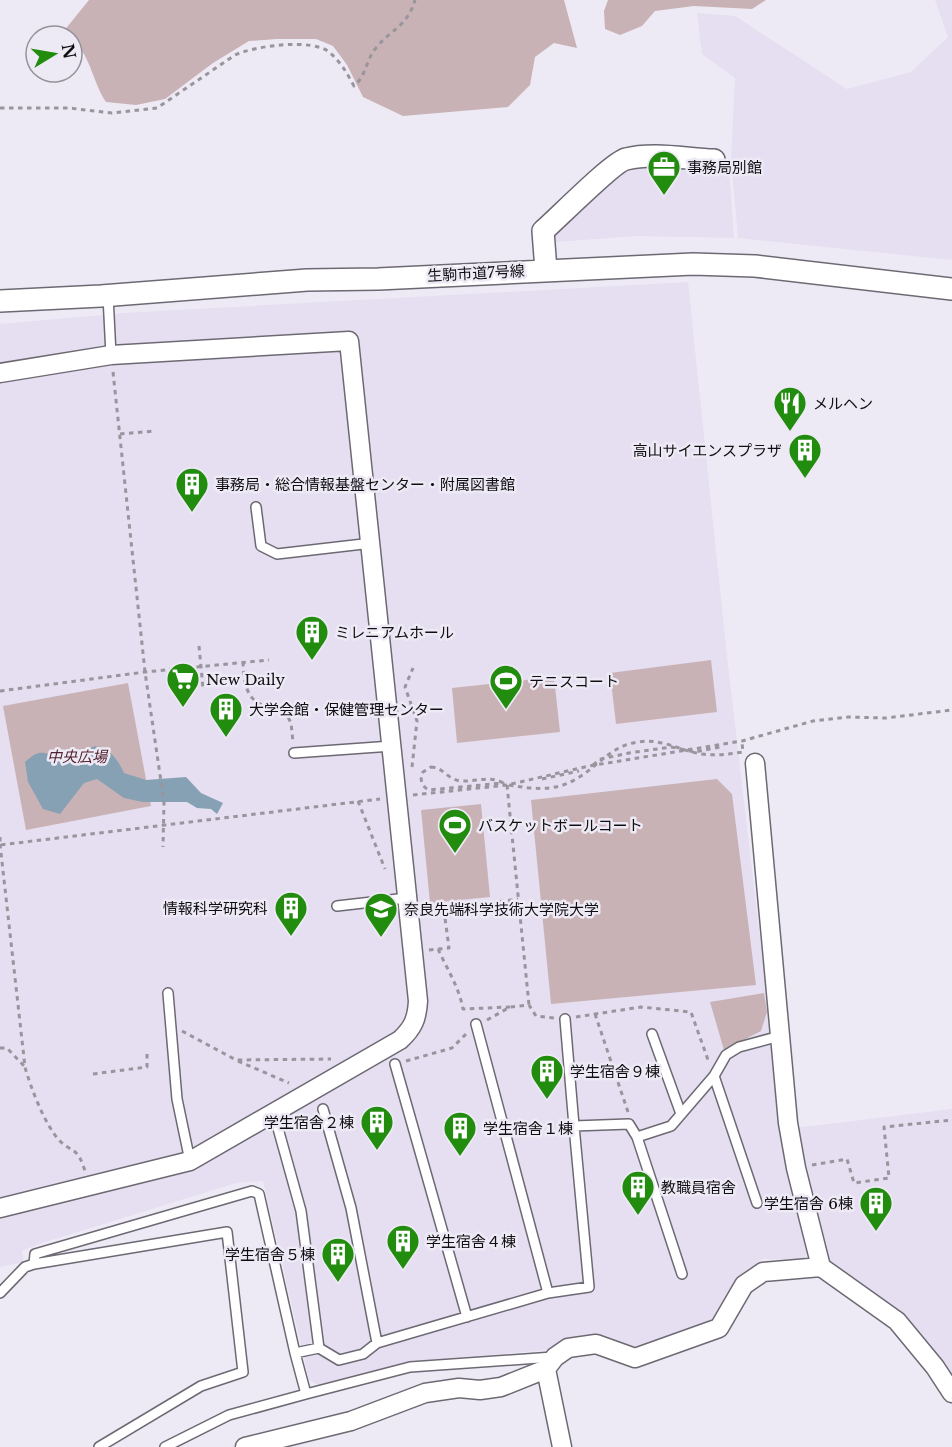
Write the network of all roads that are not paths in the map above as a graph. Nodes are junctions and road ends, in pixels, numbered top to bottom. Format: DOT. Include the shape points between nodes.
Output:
graph roads {
  1 [pos="714,160"];
  2 [pos="546,270"];
  3 [pos="952,288"];
  4 [pos="108,296"];
  5 [pos="0,301"];
  6 [pos="111,355"];
  7 [pos="0,373"];
  8 [pos="256,507"];
  9 [pos="372,543"];
  10 [pos="392,746"];
  11 [pos="294,753"];
  12 [pos="754,764"];
  13 [pos="407,894"];
  14 [pos="337,906"];
  15 [pos="168,993"];
  16 [pos="565,1019"];
  17 [pos="476,1024"];
  18 [pos="652,1034"];
  19 [pos="780,1036"];
  20 [pos="396,1064"];
  21 [pos="714,1076"];
  22 [pos="323,1109"];
  23 [pos="274,1114"];
  24 [pos="681,1114"];
  25 [pos="574,1126"];
  26 [pos="637,1137"];
  27 [pos="190,1161"];
  28 [pos="757,1203"];
  29 [pos="0,1208"];
  30 [pos="34,1264"];
  31 [pos="821,1267"];
  32 [pos="682,1274"];
  33 [pos="0,1293"];
  34 [pos="548,1293"];
  35 [pos="467,1317"];
  36 [pos="377,1342"];
  37 [pos="319,1348"];
  38 [pos="295,1353"];
  39 [pos="551,1363"];
  40 [pos="306,1394"];
  41 [pos="952,1394"];
  42 [pos="99,1447"];
  43 [pos="165,1447"];
  44 [pos="245,1447"];
  45 [pos="562,1447"];
  1 -- 2 [label="street" via="624,159 543,231"];
  2 -- 3 [label="street, 生駒市道7号線" via="693,264 755,266"];
  2 -- 4 [label="street, 生駒市道7号線" via="307,280"];
  4 -- 5 [label="street, 生駒市道7号線"];
  4 -- 6 [label="lane"];
  6 -- 7 [label="street"];
  6 -- 9 [label="street" via="349,341"];
  8 -- 9 [label="lane" via="261,546 277,554"];
  9 -- 10 [label="street"];
  10 -- 11 [label="lane"];
  10 -- 13 [label="street"];
  12 -- 19 [label="street"];
  13 -- 14 [label="lane"];
  13 -- 23 [label="street" via="418,1001 411,1030 400,1041"];
  15 -- 27 [label="lane" via="177,1099"];
  16 -- 25 [label="lane"];
  17 -- 34 [label="lane"];
  18 -- 24 [label="lane"];
  19 -- 21 [label="lane" via="738,1047 726,1055"];
  19 -- 31 [label="street" via="788,1123"];
  20 -- 35 [label="lane"];
  21 -- 24 [label="lane"];
  21 -- 28 [label="lane"];
  22 -- 36 [label="lane" via="351,1208"];
  23 -- 27 [label="street"];
  23 -- 37 [label="lane" via="301,1211"];
  24 -- 26 [label="lane" via="671,1126"];
  25 -- 26 [label="lane" via="629,1124"];
  25 -- 34 [label="lane" via="589,1287"];
  26 -- 32 [label="lane"];
  27 -- 29 [label="street"];
  30 -- 33 [label="lane" via="25,1267"];
  30 -- 38 [label="lane" via="35,1254 252,1191 259,1194"];
  30 -- 42 [label="lane" via="227,1232 243,1372 201,1386"];
  31 -- 39 [label="street" via="763,1272 744,1286 719,1328 664,1348 635,1358 596,1344 568,1348"];
  31 -- 41 [label="street" via="897,1321"];
  34 -- 35 [label="lane"];
  35 -- 36 [label="lane"];
  36 -- 37 [label="lane" via="363,1354 339,1360"];
  37 -- 38 [label="lane"];
  38 -- 40 [label="lane"];
  39 -- 40 [label="lane" via="410,1367"];
  39 -- 44 [label="street" via="501,1387 425,1393 351,1421"];
  39 -- 45 [label="street"];
  40 -- 43 [label="lane" via="230,1415"];
}
